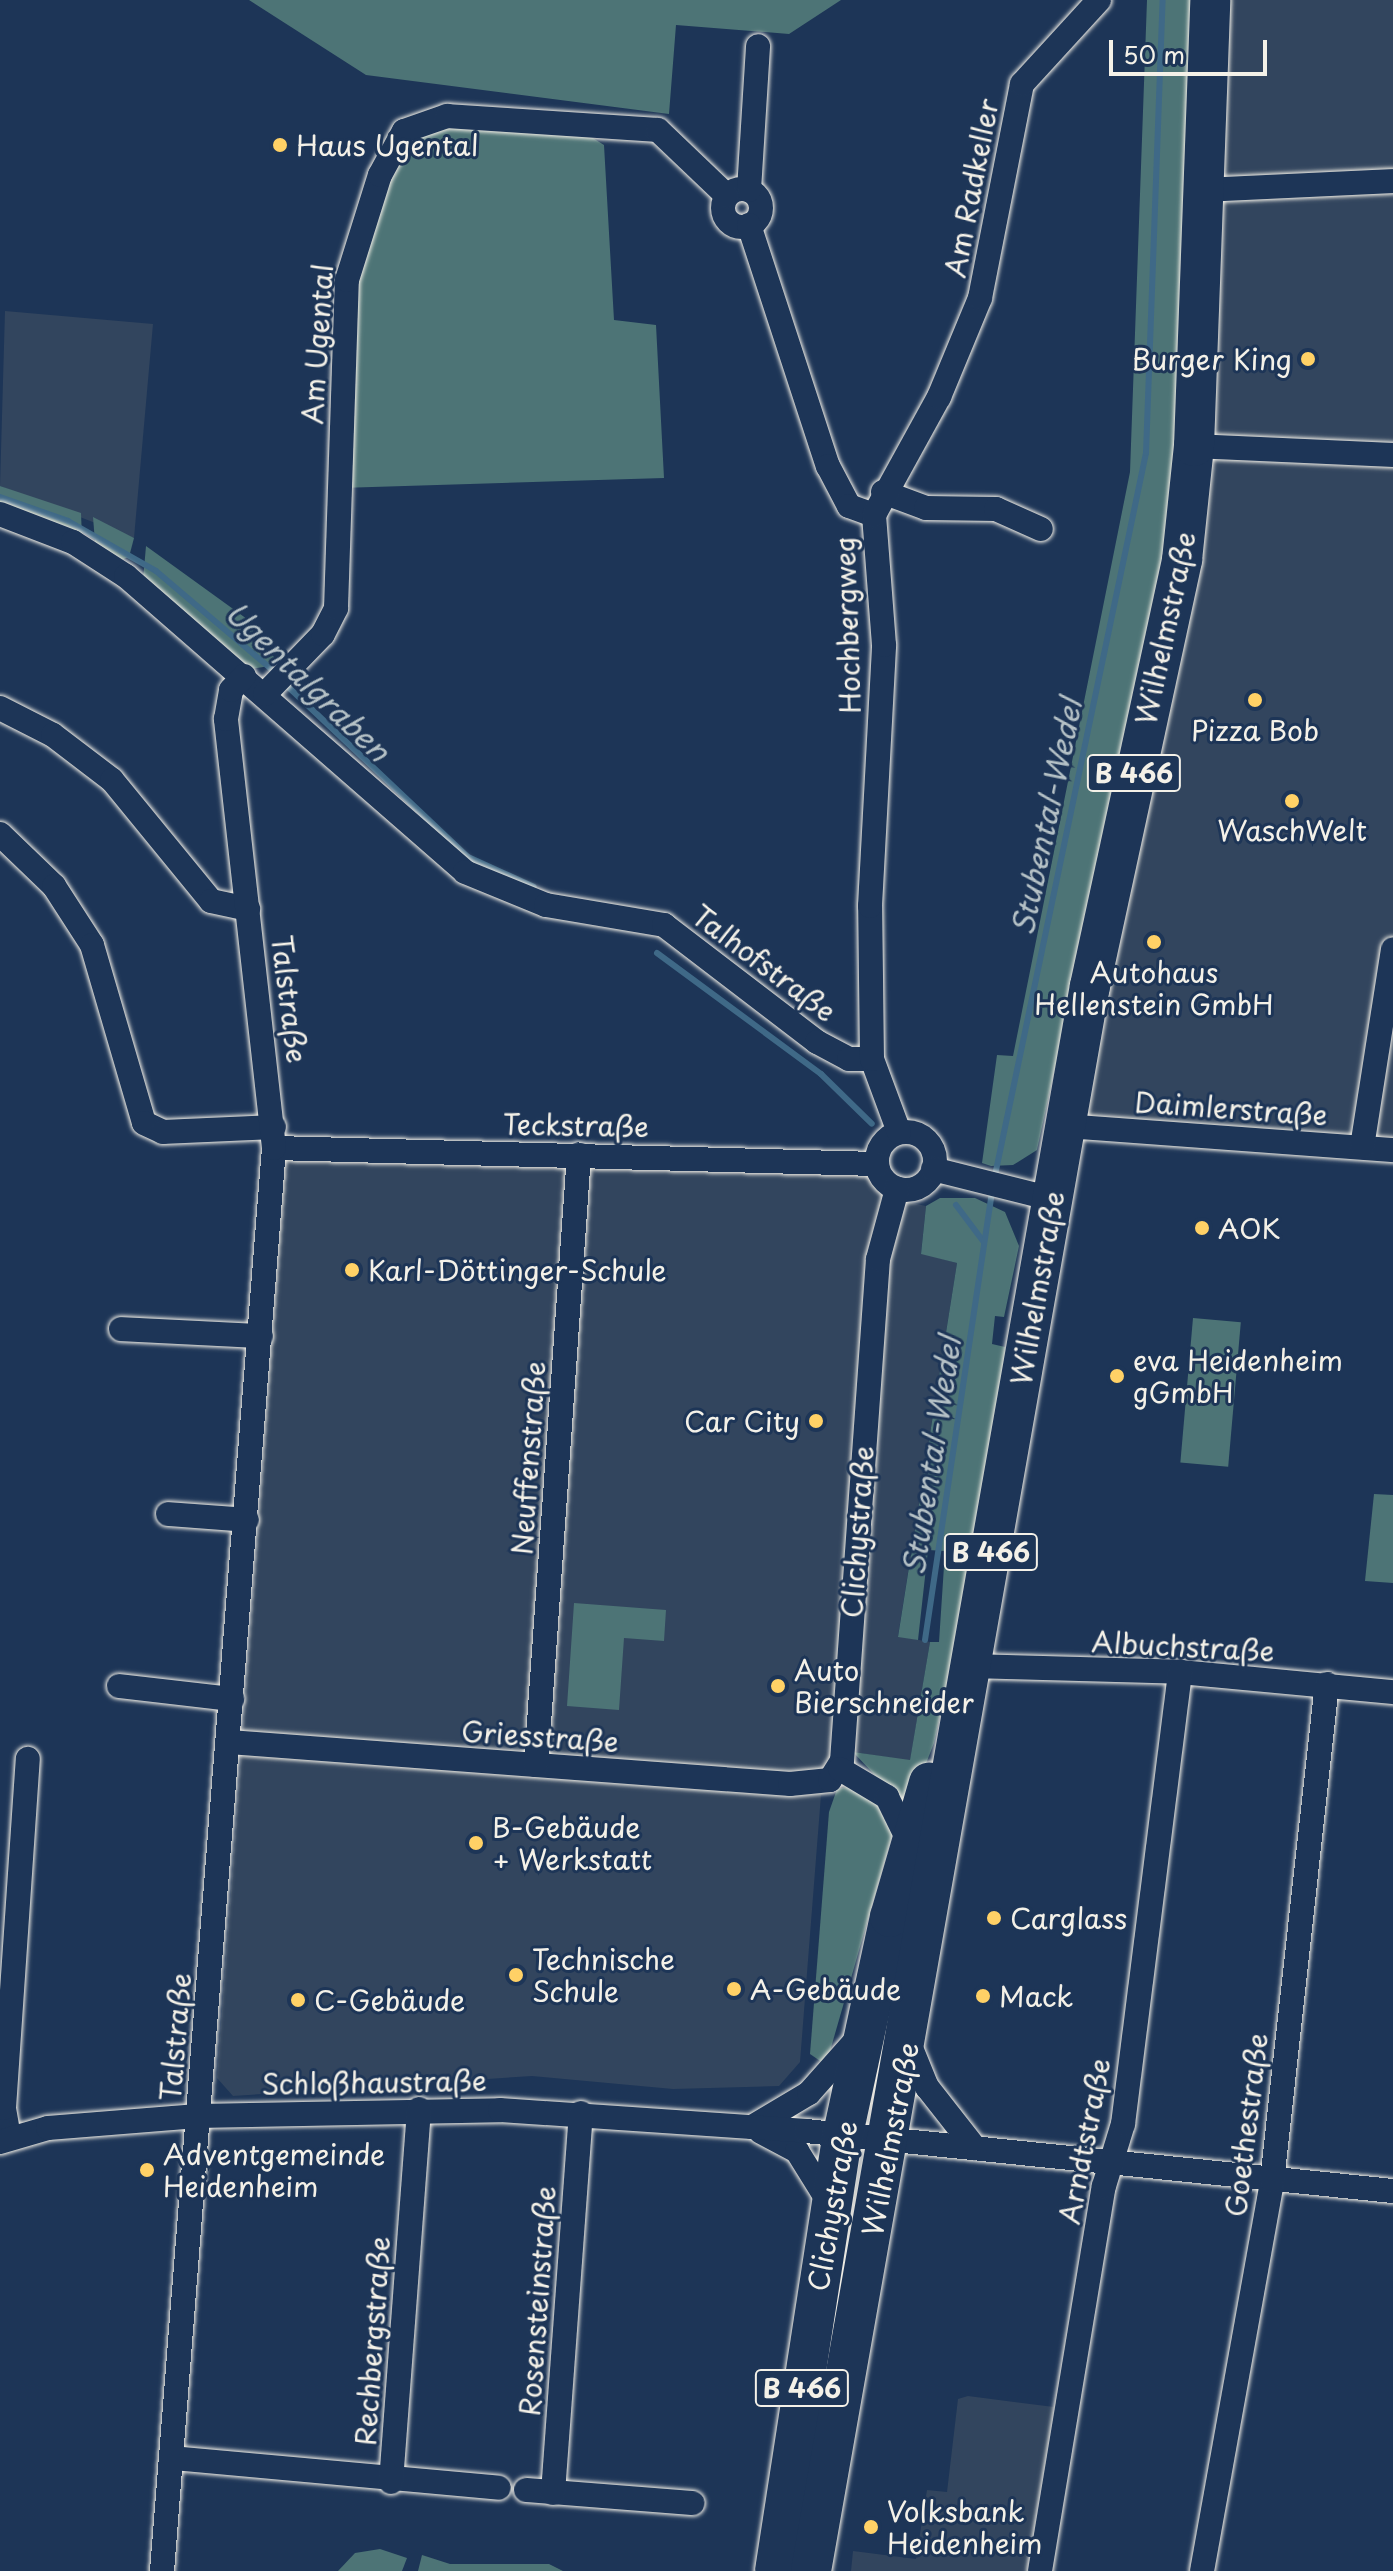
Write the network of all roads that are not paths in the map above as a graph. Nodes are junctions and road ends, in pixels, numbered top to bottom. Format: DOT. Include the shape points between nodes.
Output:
graph roads {
  1 [pos="1099,0"];
  2 [pos="1210,0"];
  3 [pos="758,46"];
  4 [pos="1393,181"];
  5 [pos="1204,190"];
  6 [pos="738,193"];
  7 [pos="1194,446"];
  8 [pos="1393,455"];
  9 [pos="879,503"];
  10 [pos="0,514"];
  11 [pos="1041,529"];
  12 [pos="244,676"];
  13 [pos="276,683"];
  14 [pos="0,708"];
  15 [pos="0,834"];
  16 [pos="248,909"];
  17 [pos="1393,949"];
  18 [pos="872,1059"];
  19 [pos="1065,1126"];
  20 [pos="899,1132"];
  21 [pos="274,1138"];
  22 [pos="1362,1147"];
  23 [pos="1393,1150"];
  24 [pos="579,1155"];
  25 [pos="877,1164"];
  26 [pos="933,1169"];
  27 [pos="897,1189"];
  28 [pos="1052,1199"];
  29 [pos="121,1329"];
  30 [pos="261,1336"];
  31 [pos="168,1514"];
  32 [pos="247,1520"];
  33 [pos="1180,1672"];
  34 [pos="968,1678"];
  35 [pos="1327,1684"];
  36 [pos="119,1686"];
  37 [pos="1393,1692"];
  38 [pos="232,1699"];
  39 [pos="229,1742"];
  40 [pos="28,1759"];
  41 [pos="536,1765"];
  42 [pos="840,1769"];
  43 [pos="911,1846"];
  44 [pos="866,2027"];
  45 [pos="909,2041"];
  46 [pos="419,2109"];
  47 [pos="581,2113"];
  48 [pos="198,2116"];
  49 [pos="752,2127"];
  50 [pos="843,2134"];
  51 [pos="4,2139"];
  52 [pos="890,2139"];
  53 [pos="975,2148"];
  54 [pos="1109,2164"];
  55 [pos="1272,2181"];
  56 [pos="1393,2191"];
  57 [pos="830,2205"];
  58 [pos="172,2458"];
  59 [pos="391,2482"];
  60 [pos="499,2488"];
  61 [pos="526,2490"];
  62 [pos="553,2493"];
  63 [pos="692,2503"];
  64 [pos="162,2571"];
  65 [pos="775,2571"];
  66 [pos="811,2571"];
  67 [pos="1040,2571"];
  68 [pos="1202,2571"];
  1 -- 9 [label="street, Am Radkeller" via="1022,84 980,298 939,397"];
  2 -- 5 [label="main road, Wilhelmstraße / B 466"];
  3 -- 6 [label="street"];
  4 -- 5 [label="street"];
  5 -- 7 [label="main road, Wilhelmstraße / B 466"];
  6 -- 9 [label="street, Hochbergweg" via="760,210 749,225 828,466 849,506"];
  6 -- 13 [label="street, Am Ugental" via="658,130 643,127 580,130 447,116 425,118 394,143 358,238 345,299 336,608"];
  7 -- 8 [label="street"];
  7 -- 19 [label="main road, Wilhelmstraße / B 466" via="1182,560"];
  9 -- 11 [label="street" via="996,509"];
  9 -- 18 [label="street, Hochbergweg" via="884,645 870,906"];
  10 -- 12 [label="street, Talhofstraße" via="114,567"];
  12 -- 13 [label="street, Talhofstraße"];
  12 -- 16 [label="street, Talstraße" via="231,690 226,719"];
  13 -- 18 [label="street, Talhofstraße" via="465,872 546,905 664,925 817,1042 849,1059"];
  14 -- 16 [label="street" via="53,735 112,780 211,901"];
  15 -- 21 [label="street, Teckstraße" via="54,886 92,945 144,1123 163,1132"];
  16 -- 21 [label="street, Talstraße"];
  17 -- 22 [label="street"];
  18 -- 20 [label="street"];
  19 -- 22 [label="street, Daimlerstraße"];
  19 -- 28 [label="main road, Wilhelmstraße / B 466"];
  20 -- 25 [label="street" via="882,1144"];
  20 -- 26 [label="street" via="930,1144"];
  21 -- 24 [label="street, Teckstraße"];
  21 -- 30 [label="street, Talstraße"];
  22 -- 23 [label="street, Daimlerstraße"];
  24 -- 25 [label="street, Teckstraße"];
  24 -- 41 [label="street, Neuffenstraße"];
  25 -- 27 [label="street"];
  26 -- 27 [label="street" via="920,1187"];
  26 -- 28 [label="street"];
  27 -- 42 [label="street, Clichystraße" via="878,1259"];
  28 -- 34 [label="main road, Wilhelmstraße / B 466"];
  29 -- 30 [label="street"];
  30 -- 32 [label="street, Talstraße"];
  31 -- 32 [label="street"];
  32 -- 38 [label="street, Talstraße"];
  33 -- 34 [label="street, Albuchstraße"];
  33 -- 35 [label="street, Albuchstraße"];
  33 -- 54 [label="street, Arndtstraße" via="1128,2096"];
  34 -- 43 [label="main road, Clichystraße / B 466"];
  34 -- 45 [label="main road, Wilhelmstraße / B 466"];
  35 -- 37 [label="street, Albuchstraße"];
  35 -- 55 [label="street, Goethestraße"];
  36 -- 38 [label="street"];
  38 -- 39 [label="street, Talstraße"];
  39 -- 41 [label="street, Griesstraße"];
  39 -- 48 [label="street, Talstraße"];
  40 -- 51 [label="street"];
  41 -- 42 [label="street, Griesstraße" via="816,1785"];
  42 -- 43 [label="street" via="887,1797"];
  43 -- 44 [label="main road, Clichystraße / B 466"];
  44 -- 49 [label="street" via="821,2082"];
  44 -- 50 [label="main road, Clichystraße / B 466"];
  45 -- 52 [label="main road, Wilhelmstraße / B 466"];
  45 -- 53 [label="street" via="927,2087"];
  46 -- 47 [label="street, Schloßhaustraße"];
  46 -- 48 [label="street, Schloßhaustraße"];
  46 -- 59 [label="street, Rechbergstraße"];
  47 -- 49 [label="street, Schloßhaustraße"];
  47 -- 62 [label="street, Rosensteinstraße"];
  48 -- 51 [label="street, Schloßhaustraße"];
  48 -- 58 [label="street, Talstraße"];
  49 -- 50 [label="street, Schloßhaustraße"];
  49 -- 57 [label="street, Schloßhaustraße" via="797,2151"];
  50 -- 52 [label="street, Schloßhaustraße"];
  50 -- 57 [label="main road, Clichystraße / B 466"];
  52 -- 53 [label="street, Schloßhaustraße"];
  52 -- 66 [label="main road, Wilhelmstraße / B 466"];
  53 -- 54 [label="street, Schloßhaustraße"];
  54 -- 55 [label="street, Schloßhaustraße"];
  54 -- 67 [label="street, Arndtstraße"];
  55 -- 56 [label="street, Schloßhaustraße"];
  55 -- 68 [label="street, Goethestraße"];
  57 -- 65 [label="main road, Clichystraße / B 466"];
  58 -- 59 [label="street"];
  58 -- 64 [label="street, Talstraße"];
  59 -- 60 [label="street"];
  61 -- 62 [label="street"];
  62 -- 63 [label="street"];
}
